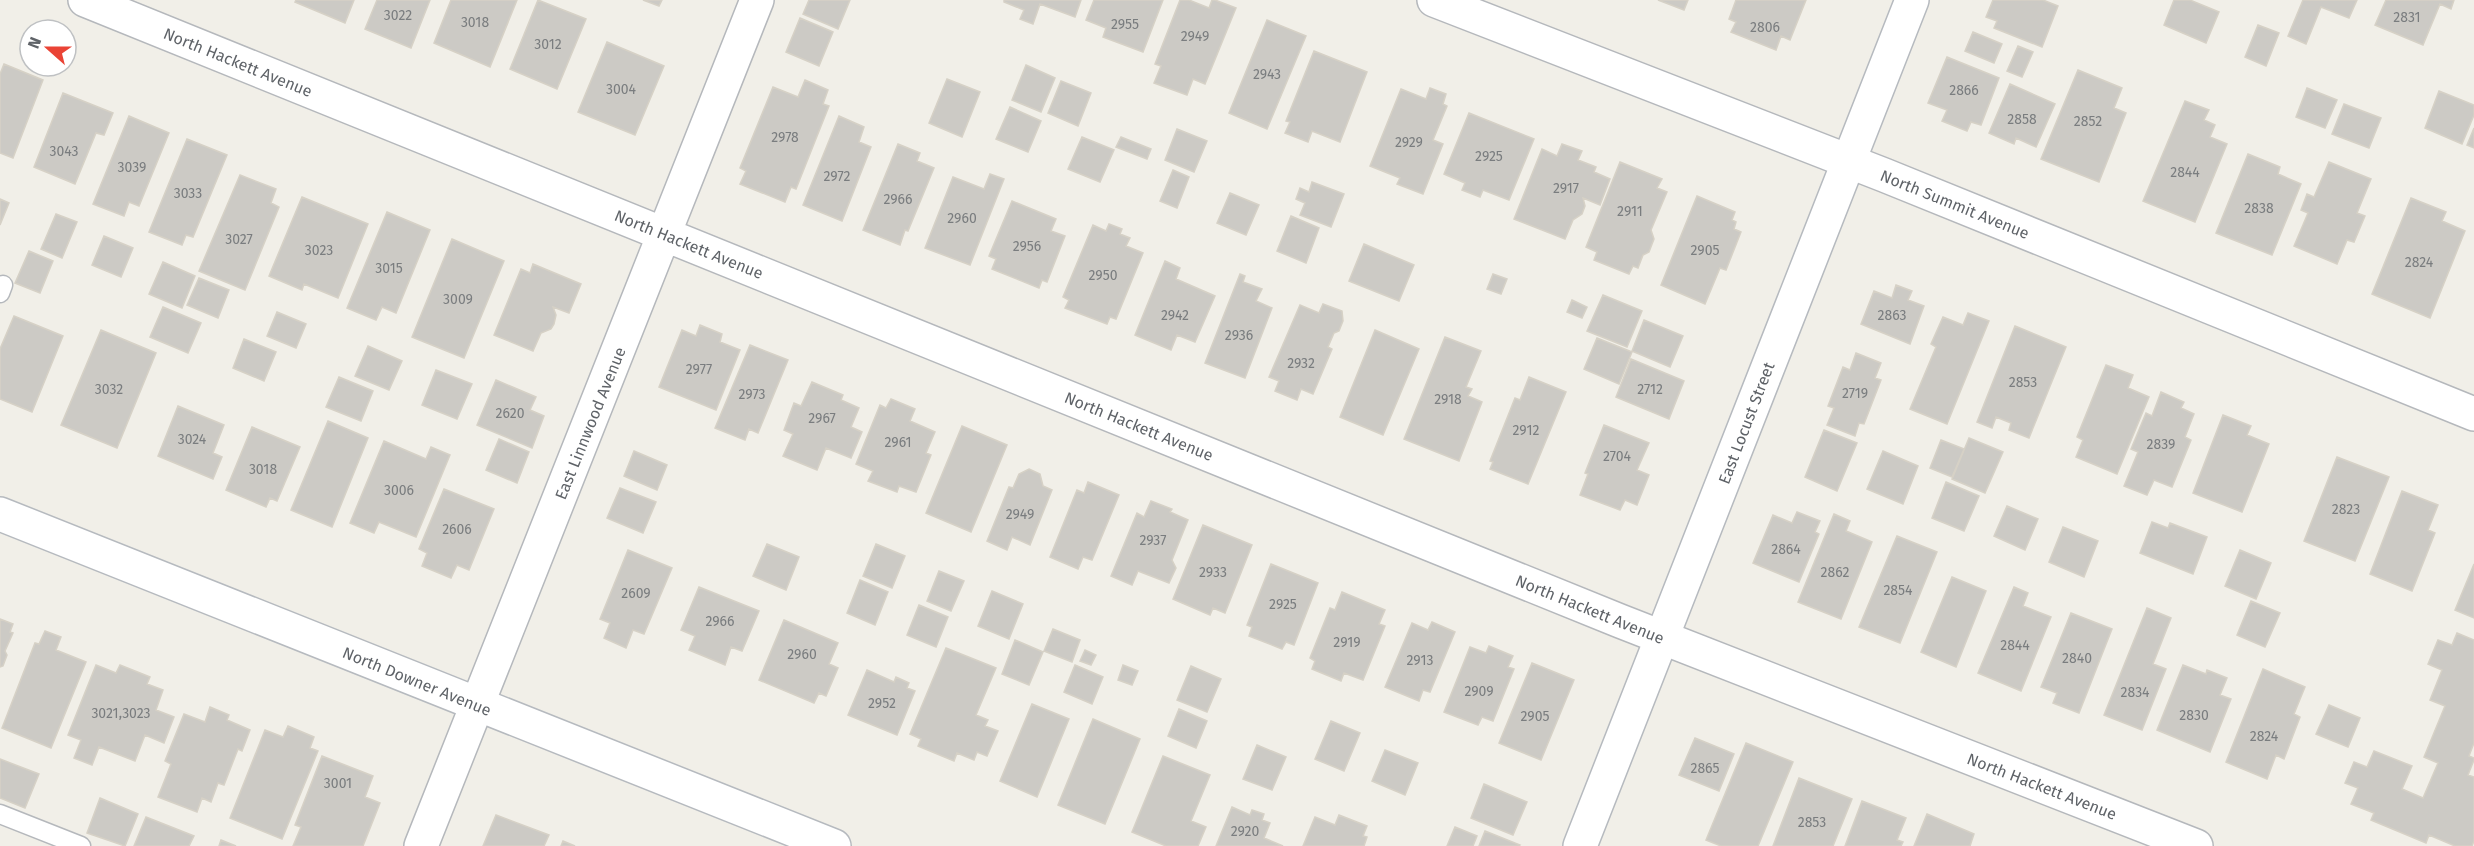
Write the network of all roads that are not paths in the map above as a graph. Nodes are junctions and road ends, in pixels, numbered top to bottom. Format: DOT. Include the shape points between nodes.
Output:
graph roads {
  1 [pos="85,0"];
  2 [pos="757,0"];
  3 [pos="1434,0"];
  4 [pos="1912,0"];
  5 [pos="1849,161"];
  6 [pos="665,235"];
  7 [pos="2474,414"];
  8 [pos="0,514"];
  9 [pos="1661,638"];
  10 [pos="477,705"];
  11 [pos="0,814"];
  12 [pos="81,846"];
  13 [pos="421,846"];
  14 [pos="834,846"];
  15 [pos="1580,846"];
  16 [pos="2196,846"];
  1 -- 6 [label="street, North Hackett Avenue"];
  2 -- 6 [label="street, East Linnwood Avenue"];
  3 -- 5 [label="street, North Summit Avenue"];
  4 -- 5 [label="street, East Locust Street"];
  5 -- 7 [label="street, North Summit Avenue"];
  5 -- 9 [label="street, East Locust Street"];
  6 -- 9 [label="street, North Hackett Avenue"];
  6 -- 10 [label="street, East Linnwood Avenue"];
  8 -- 10 [label="street, North Downer Avenue"];
  9 -- 15 [label="street, East Locust Street"];
  9 -- 16 [label="street, North Hackett Avenue"];
  10 -- 13 [label="street, East Linnwood Avenue"];
  10 -- 14 [label="street, North Downer Avenue"];
  11 -- 12 [label="lane"];
}
